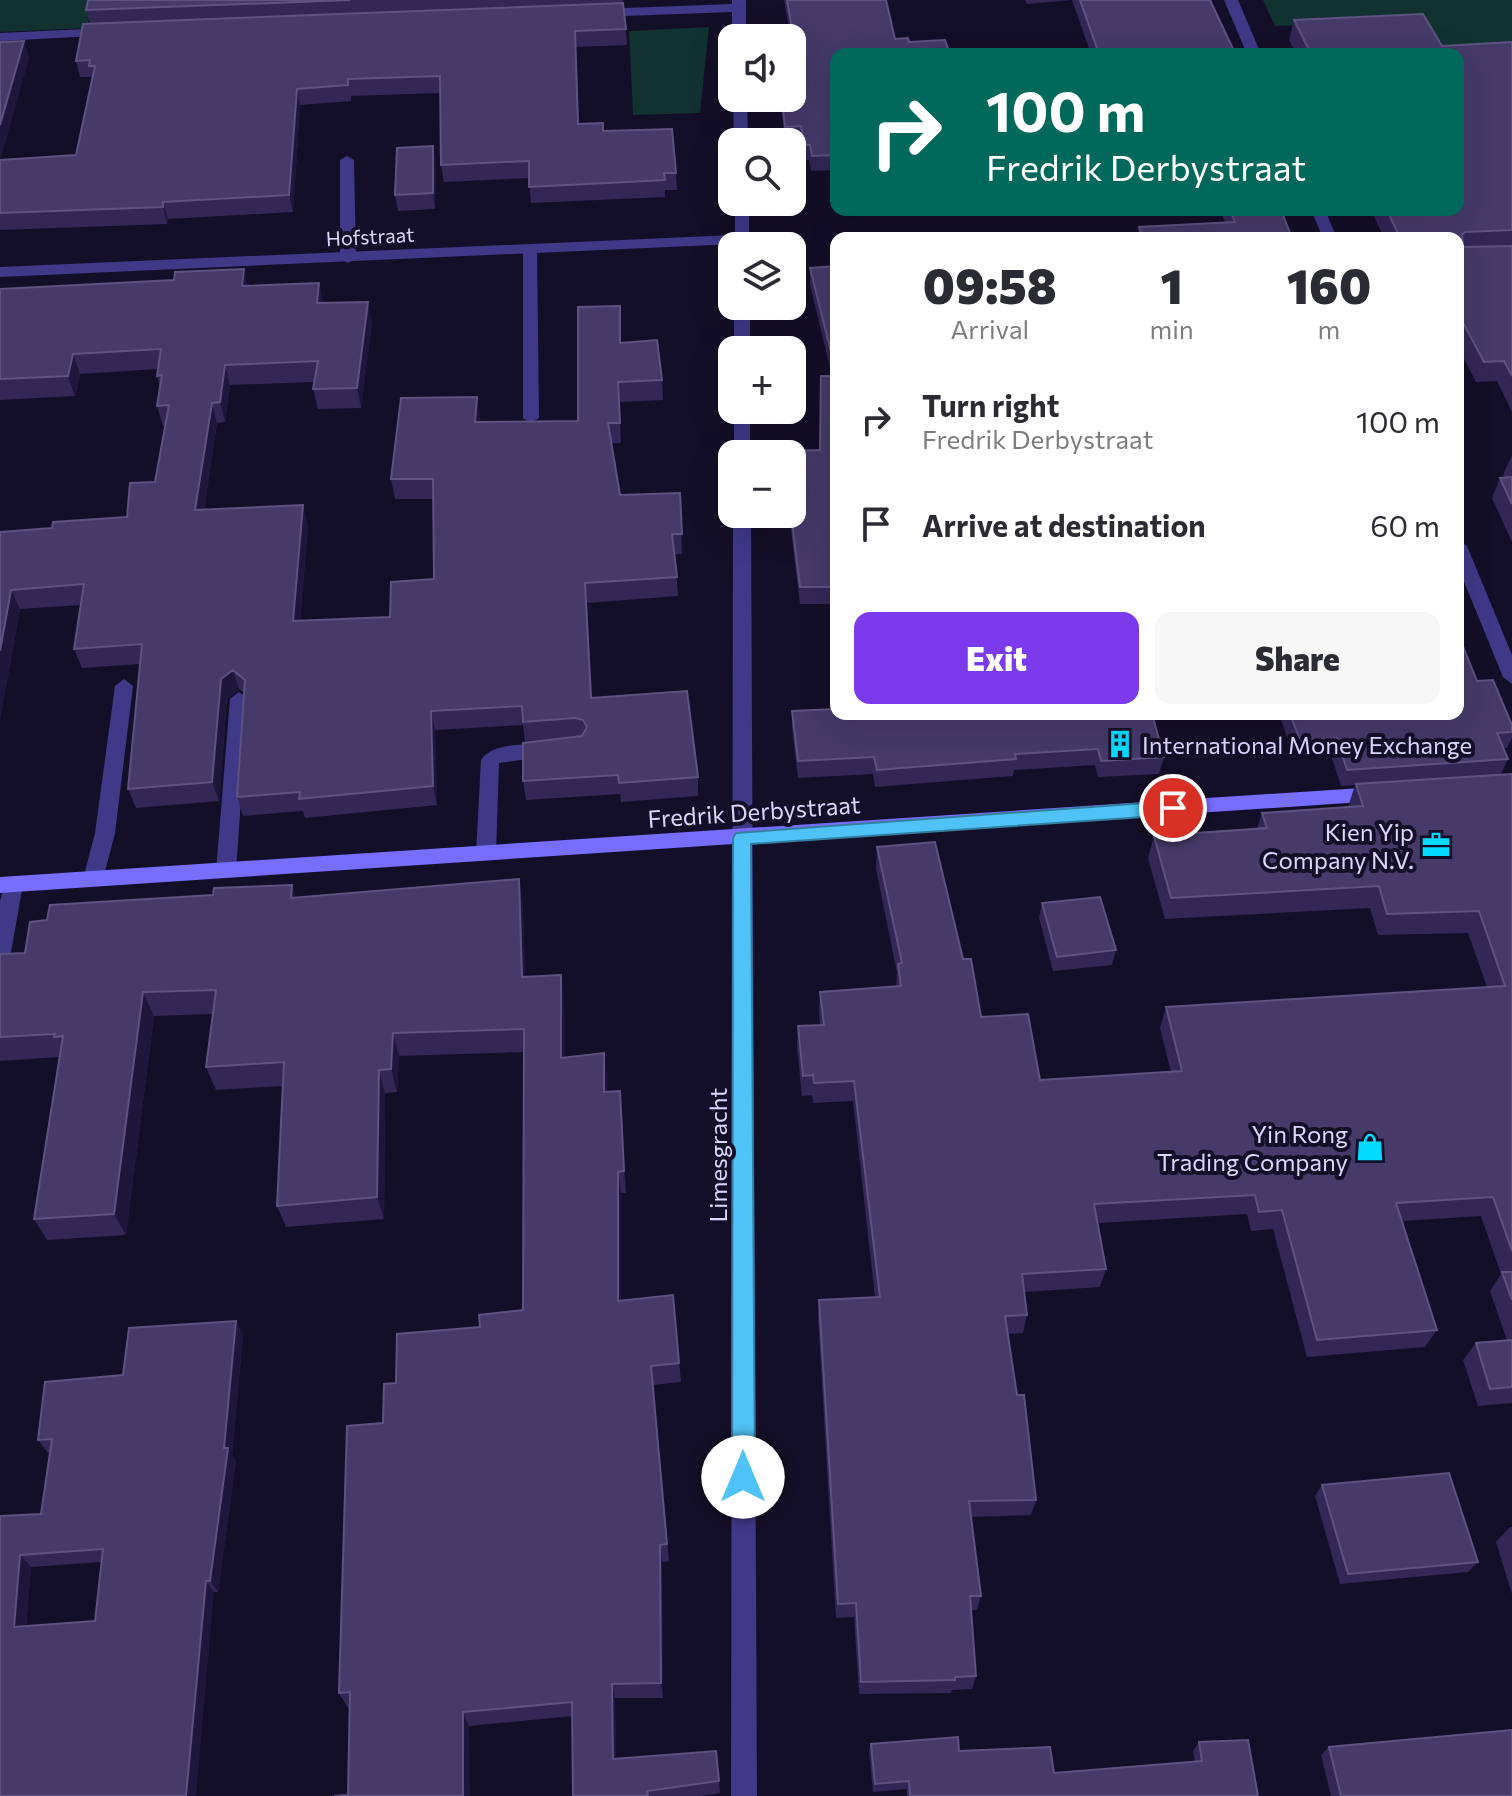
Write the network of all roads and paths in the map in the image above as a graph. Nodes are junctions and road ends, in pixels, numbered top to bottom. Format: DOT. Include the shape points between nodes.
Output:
graph roads {
  1 [pos="1231,0"];
  2 [pos="739,4"];
  3 [pos="581,14"];
  4 [pos="126,32"];
  5 [pos="0,37"];
  6 [pos="1251,48"];
  7 [pos="347,160"];
  8 [pos="718,243"];
  9 [pos="530,248"];
  10 [pos="348,258"];
  11 [pos="0,272"];
  12 [pos="531,418"];
  13 [pos="742,528"];
  14 [pos="1464,561"];
  15 [pos="1512,677"];
  16 [pos="124,686"];
  17 [pos="239,699"];
  18 [pos="564,749"];
  19 [pos="1402,793"];
  20 [pos="742,838"];
  21 [pos="486,854"];
  22 [pos="226,871"];
  23 [pos="93,879"];
  24 [pos="6,885"];
  25 [pos="0,958"];
  26 [pos="744,1796"];
  1 -- 6 [label="street"];
  2 -- 3 [label="street"];
  4 -- 5 [label="street"];
  7 -- 10 [label="street"];
  8 -- 9 [label="street, Hofstraat"];
  9 -- 10 [label="street, Hofstraat"];
  9 -- 12 [label="street"];
  10 -- 11 [label="street, Hofstraat"];
  13 -- 20 [label="street, Limesgracht"];
  14 -- 15 [label="street"];
  16 -- 23 [label="street" via="105,833"];
  17 -- 22 [label="street"];
  18 -- 21 [label="street" via="490,760"];
  19 -- 20 [label="main road, Fredrik Derbystraat"];
  20 -- 21 [label="main road, Fredrik Derbystraat"];
  20 -- 26 [label="street, Limesgracht"];
  21 -- 22 [label="main road, Fredrik Derbystraat"];
  22 -- 23 [label="main road, Fredrik Derbystraat"];
  23 -- 24 [label="main road, Fredrik Derbystraat"];
  24 -- 25 [label="street"];
}
